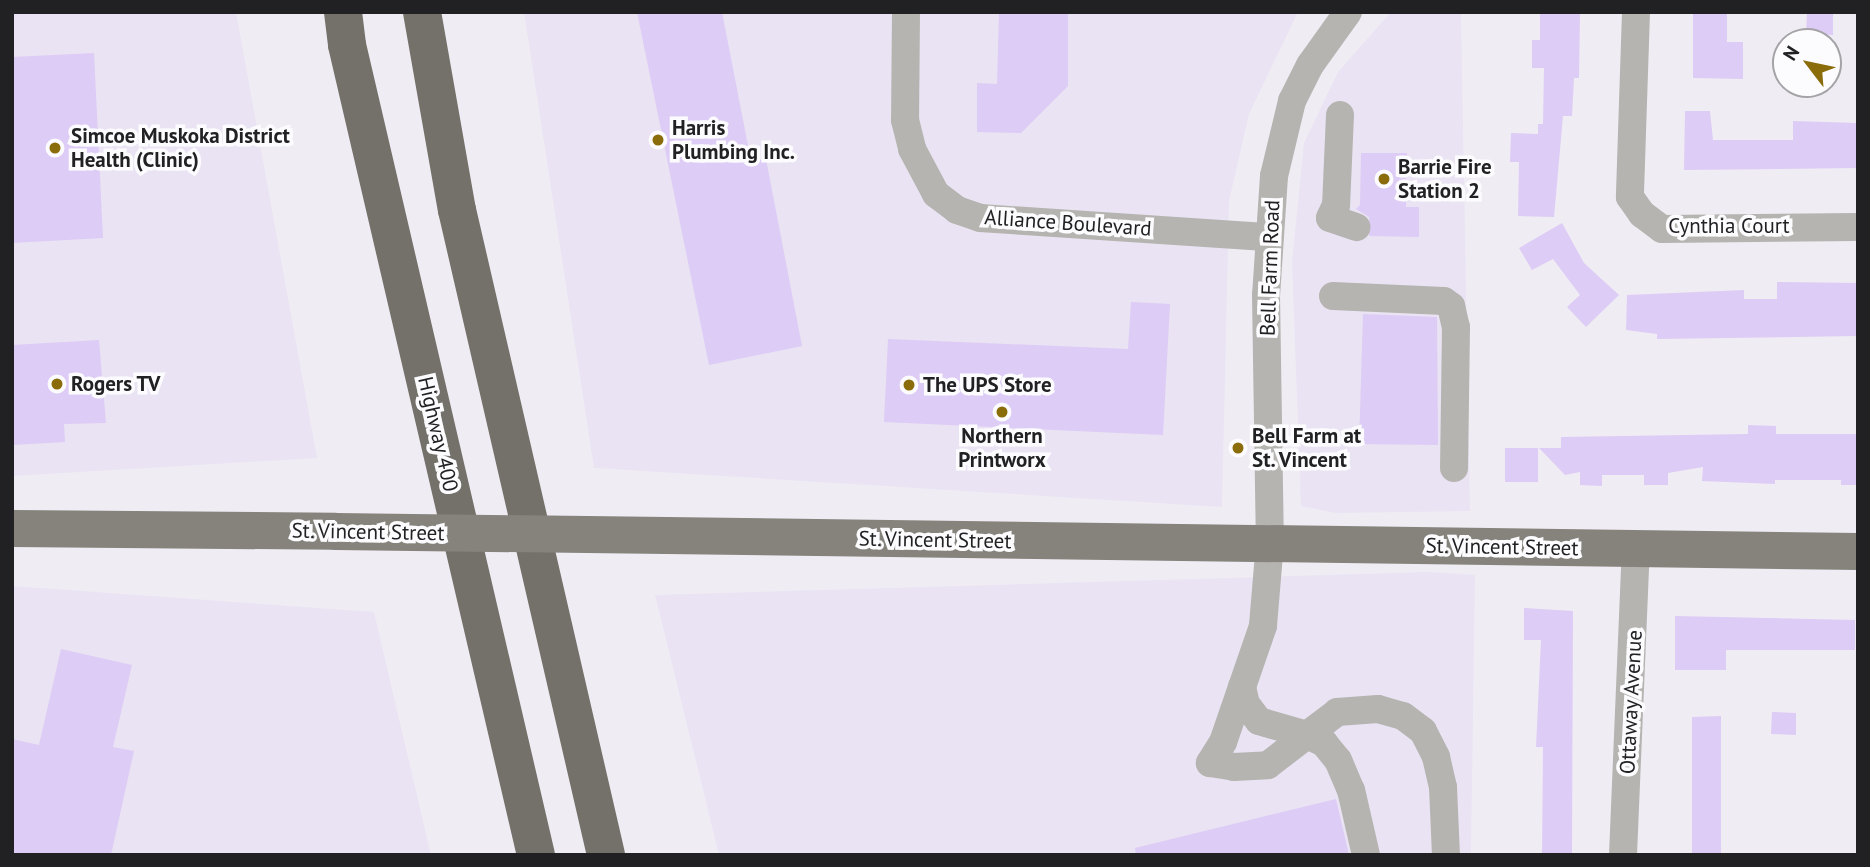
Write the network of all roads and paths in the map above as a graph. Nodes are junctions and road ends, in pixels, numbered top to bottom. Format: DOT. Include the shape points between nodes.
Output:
graph roads {
  1 [pos="343,12"];
  2 [pos="422,12"];
  3 [pos="906,12"];
  4 [pos="1348,12"];
  5 [pos="1636,12"];
  6 [pos="1340,115"];
  7 [pos="1352,221"];
  8 [pos="1858,227"];
  9 [pos="1269,237"];
  10 [pos="1333,296"];
  11 [pos="1454,468"];
  12 [pos="12,528"];
  13 [pos="1270,542"];
  14 [pos="1636,549"];
  15 [pos="1858,551"];
  16 [pos="1242,687"];
  17 [pos="1307,735"];
  18 [pos="536,855"];
  19 [pos="606,855"];
  20 [pos="1366,855"];
  21 [pos="1446,855"];
  22 [pos="1623,855"];
  1 -- 18 [label="highway, Highway 400"];
  2 -- 19 [label="highway" via="457,210"];
  3 -- 9 [label="street, Alliance Boulevard" via="905,120 912,149 936,194 957,210 980,218"];
  4 -- 9 [label="street, Bell Farm Road" via="1310,65 1292,101 1274,176"];
  5 -- 8 [label="street, Cynthia Court" via="1630,197 1642,214 1662,229"];
  6 -- 7 [label="street" via="1336,205 1330,218"];
  9 -- 13 [label="street, Bell Farm Road"];
  10 -- 11 [label="street" via="1444,301 1451,306 1456,327"];
  12 -- 13 [label="main road, St. Vincent Street, bridge"];
  13 -- 14 [label="main road, St. Vincent Street"];
  13 -- 16 [label="street, Bell Farm Road" via="1263,626"];
  14 -- 15 [label="main road, St. Vincent Street"];
  14 -- 22 [label="street, Ottaway Avenue"];
  16 -- 17 [label="street" via="1246,704 1259,721"];
  16 -- 17 [label="street, Bell Farm Road" via="1210,763 1268,765"];
  17 -- 20 [label="street" via="1324,743 1338,760 1352,790"];
  17 -- 21 [label="street" via="1338,712 1378,709 1403,716 1423,731 1443,787"];
}
